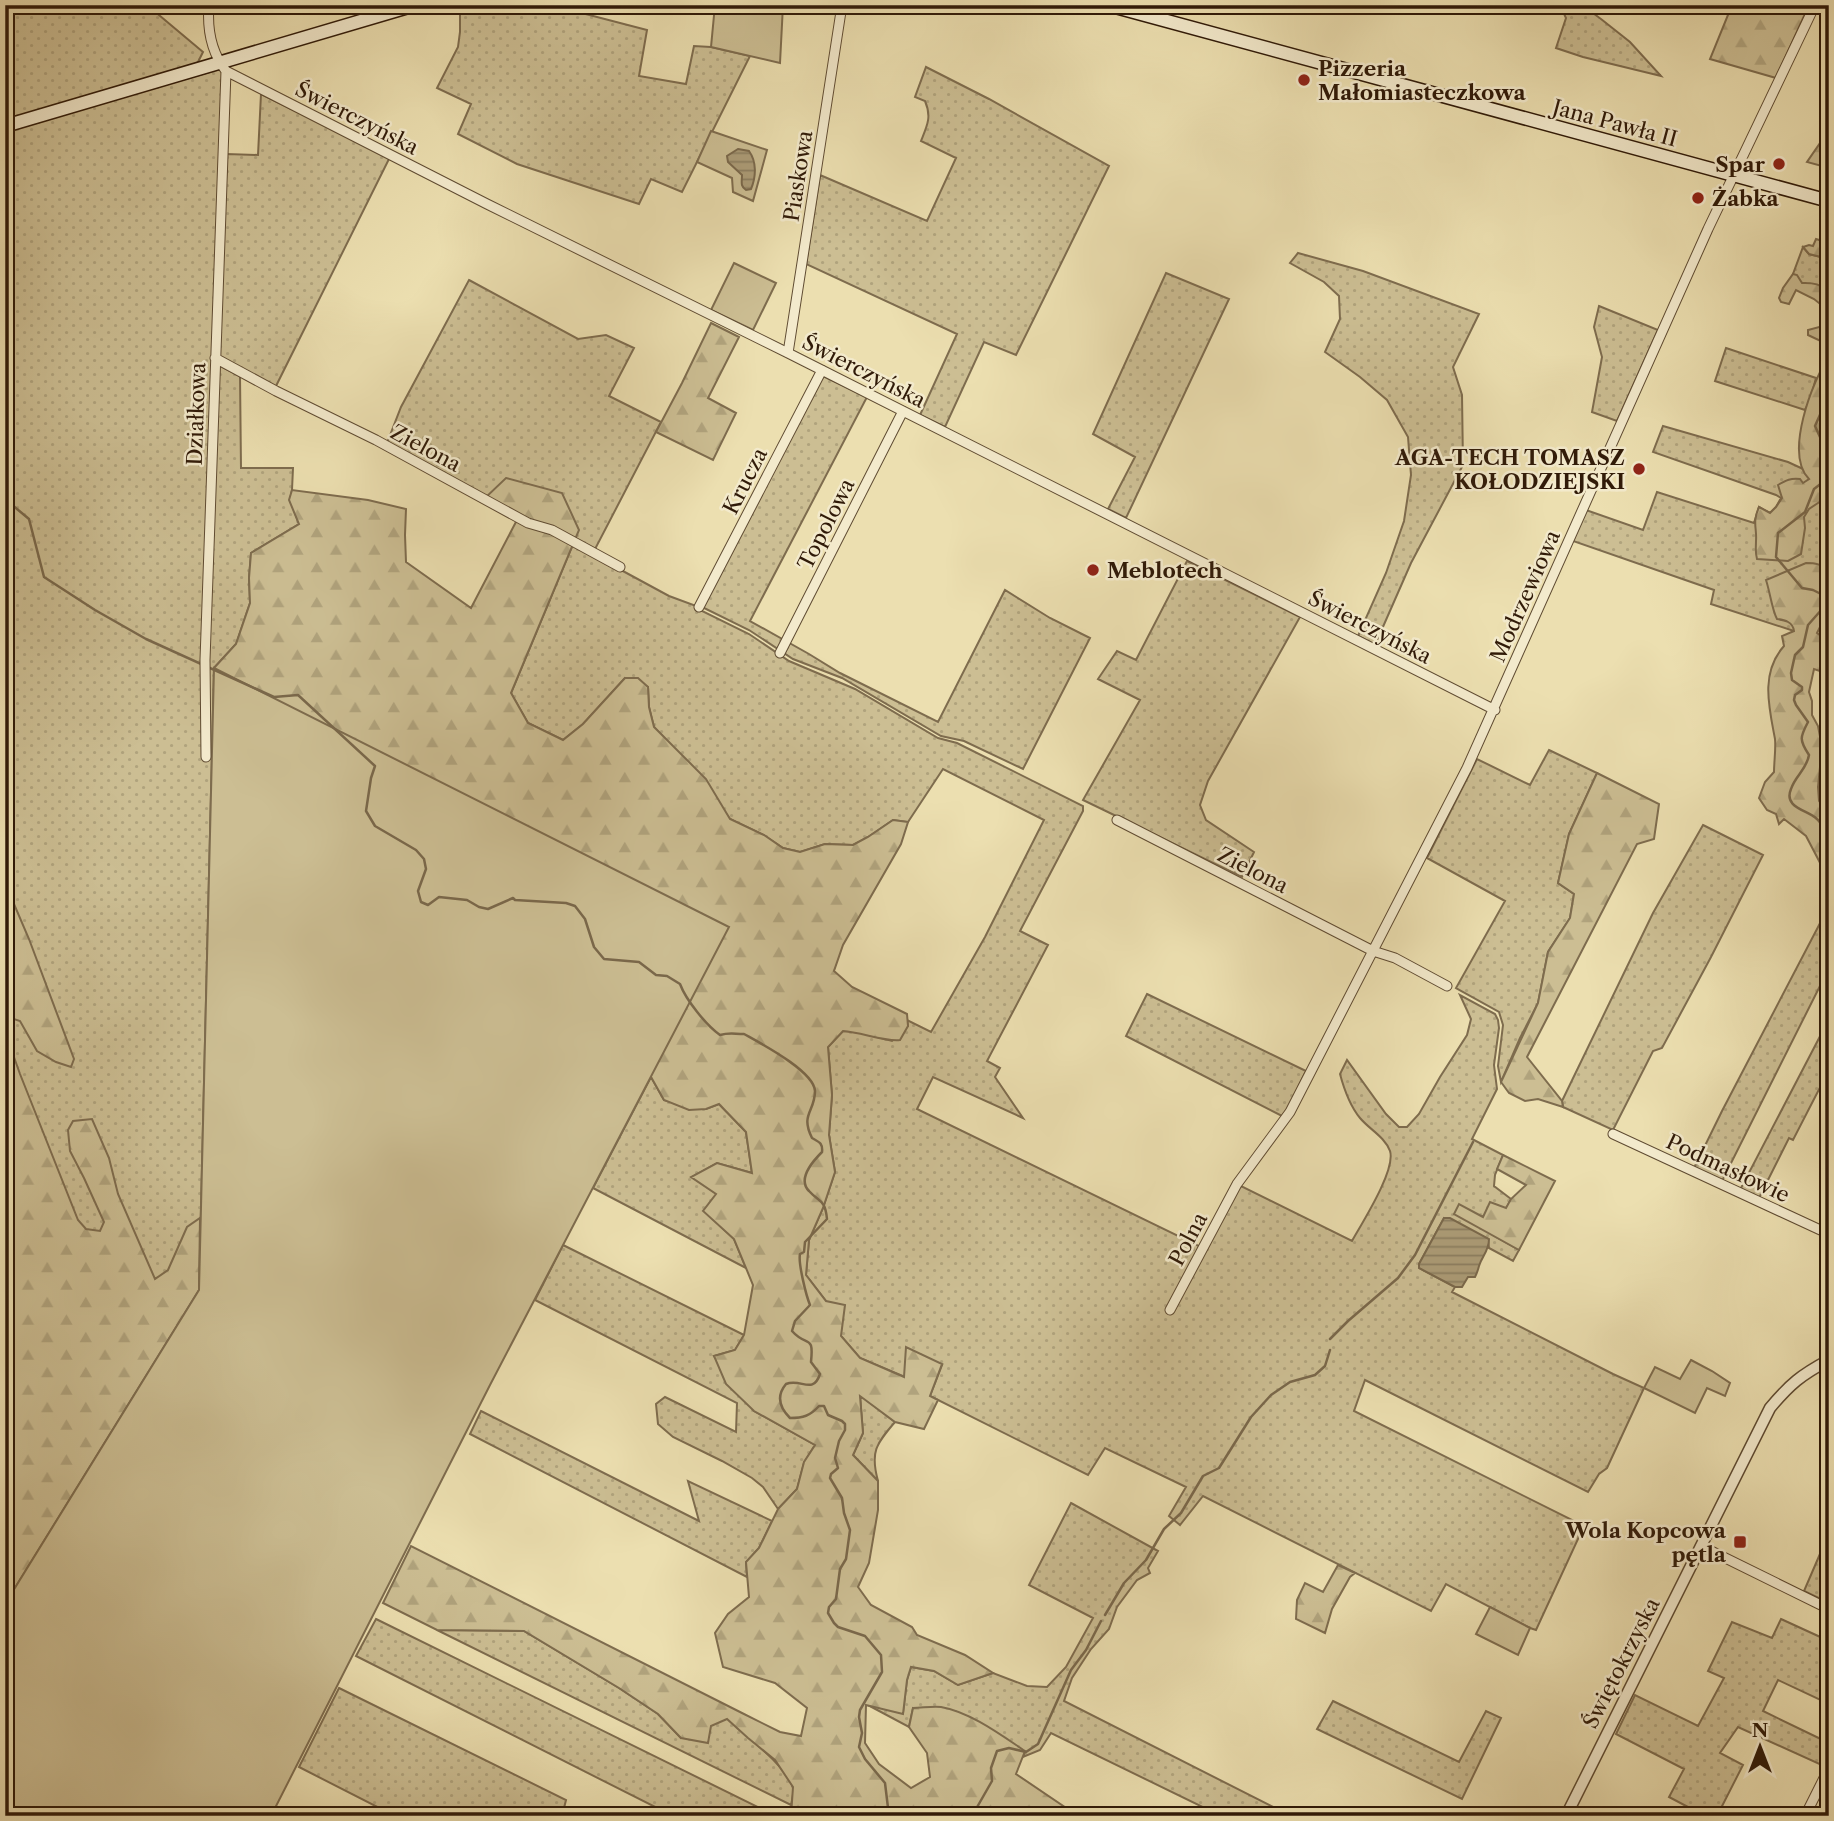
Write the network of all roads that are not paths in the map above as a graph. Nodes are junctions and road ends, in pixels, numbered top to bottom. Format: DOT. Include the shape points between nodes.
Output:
graph roads {
  1 [pos="209,5"];
  2 [pos="415,5"];
  3 [pos="842,5"];
  4 [pos="1108,5"];
  5 [pos="1815,5"];
  6 [pos="217,67"];
  7 [pos="5,126"];
  8 [pos="1734,175"];
  9 [pos="1829,201"];
  10 [pos="788,353"];
  11 [pos="215,358"];
  12 [pos="822,370"];
  13 [pos="903,411"];
  14 [pos="620,567"];
  15 [pos="699,607"];
  16 [pos="780,653"];
  17 [pos="1494,710"];
  18 [pos="206,757"];
  19 [pos="1117,820"];
  20 [pos="1373,951"];
  21 [pos="1447,986"];
  22 [pos="1613,1134"];
  23 [pos="1237,1184"];
  24 [pos="1829,1234"];
  25 [pos="1170,1310"];
  26 [pos="1829,1360"];
  27 [pos="1700,1546"];
  28 [pos="1829,1609"];
  29 [pos="1829,1768"];
  30 [pos="1566,1816"];
  31 [pos="1805,1816"];
  1 -- 6 [label="street" via="208,29"];
  2 -- 6 [label="main road"];
  3 -- 10 [label="street, Piaskowa"];
  4 -- 8 [label="main road, Jana Pawła II"];
  5 -- 8 [label="street, Modrzewiowa"];
  6 -- 7 [label="main road"];
  6 -- 10 [label="street, Świerczyńska"];
  6 -- 11 [label="street, Działkowa"];
  8 -- 9 [label="main road, Jana Pawła II"];
  8 -- 17 [label="street, Modrzewiowa"];
  10 -- 12 [label="street, Świerczyńska"];
  11 -- 14 [label="street, Zielona"];
  11 -- 18 [label="street, Działkowa"];
  12 -- 13 [label="street, Świerczyńska"];
  12 -- 15 [label="street, Krucza"];
  13 -- 16 [label="street, Topolowa"];
  13 -- 17 [label="street, Świerczyńska"];
  17 -- 20 [label="street, Modrzewiowa"];
  19 -- 20 [label="street, Zielona"];
  20 -- 21 [label="street, Zielona"];
  20 -- 23 [label="street, Modrzewiowa" via="1290,1112"];
  22 -- 24 [label="street, Podmasłowie"];
  23 -- 25 [label="street, Polna"];
  26 -- 27 [label="street, Świętokrzyska" via="1803,1373 1770,1408"];
  27 -- 28 [label="street"];
  27 -- 30 [label="street, Świętokrzyska"];
  29 -- 31 [label="street"];
}
